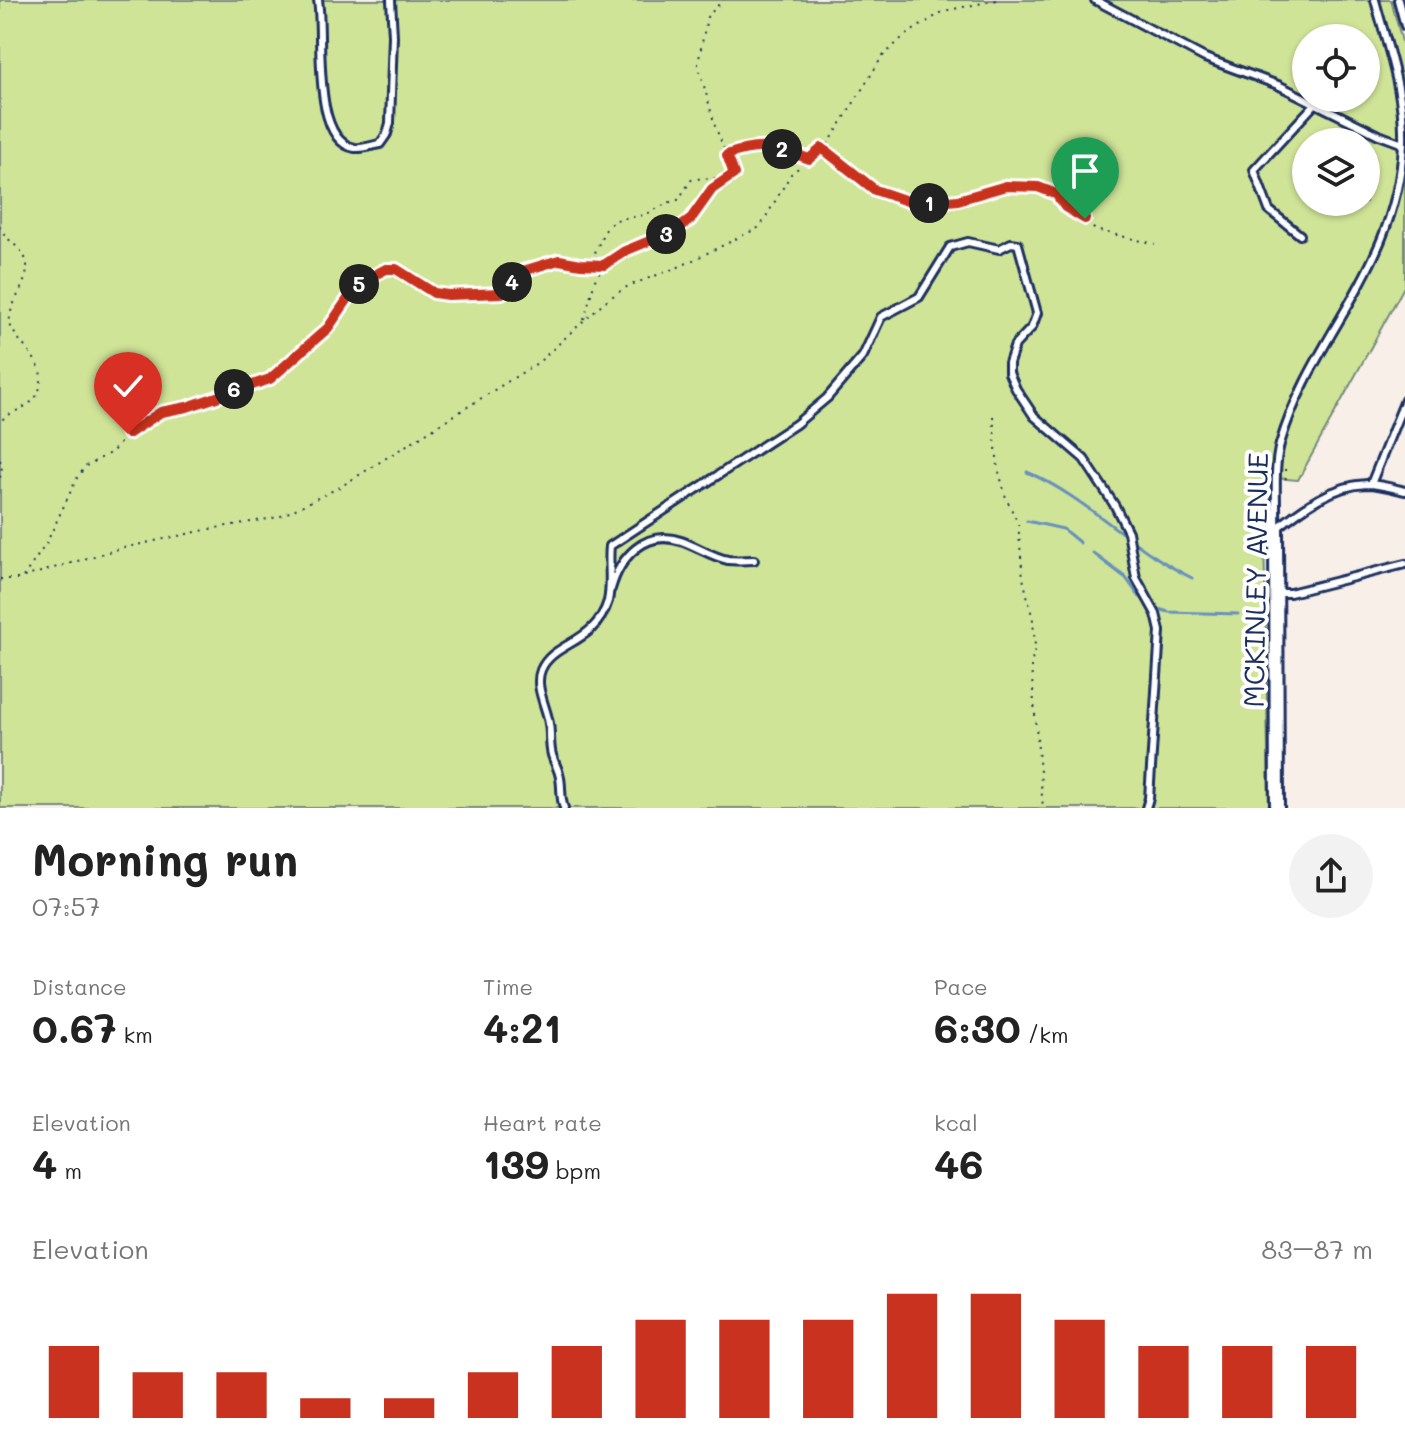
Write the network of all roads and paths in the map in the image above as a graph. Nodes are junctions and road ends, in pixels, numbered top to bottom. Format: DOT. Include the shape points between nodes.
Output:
graph roads {
  1 [pos="318,0"];
  2 [pos="391,0"];
  3 [pos="723,0"];
  4 [pos="998,0"];
  5 [pos="1095,0"];
  6 [pos="1375,0"];
  7 [pos="1398,0"];
  8 [pos="1405,26"];
  9 [pos="1292,92"];
  10 [pos="1308,112"];
  11 [pos="1332,112"];
  12 [pos="1403,144"];
  13 [pos="822,148"];
  14 [pos="727,155"];
  15 [pos="809,159"];
  16 [pos="730,177"];
  17 [pos="0,226"];
  18 [pos="1300,235"];
  19 [pos="1155,244"];
  20 [pos="584,264"];
  21 [pos="604,265"];
  22 [pos="584,320"];
  23 [pos="1405,400"];
  24 [pos="993,416"];
  25 [pos="0,422"];
  26 [pos="0,460"];
  27 [pos="0,478"];
  28 [pos="1371,484"];
  29 [pos="1405,491"];
  30 [pos="1276,529"];
  31 [pos="754,560"];
  32 [pos="1405,564"];
  33 [pos="22,578"];
  34 [pos="0,579"];
  35 [pos="1275,593"];
  36 [pos="609,596"];
  37 [pos="564,808"];
  38 [pos="1043,808"];
  39 [pos="1146,808"];
  40 [pos="1277,808"];
  1 -- 2 [label="lane" via="327,119 342,142 355,148 380,144 390,123"];
  3 -- 14 [label="path" via="707,17 698,64"];
  4 -- 13 [label="path" via="944,11 904,36 882,57"];
  5 -- 9 [label="lane" via="1205,58"];
  6 -- 12 [label="lane, MCKINLEY AVENUE" via="1397,83"];
  7 -- 8 [label="lane"];
  10 -- 18 [label="lane" via="1254,170 1269,210"];
  11 -- 12 [label="lane"];
  12 -- 30 [label="lane, MCKINLEY AVENUE" via="1395,202 1382,242 1296,399 1279,446"];
  13 -- 15 [label="path"];
  13 -- 19 [label="path" via="875,190 916,204 958,200 1006,186 1038,187 1056,194 1095,230"];
  14 -- 15 [label="path" via="776,147"];
  14 -- 16 [label="path" via="734,171"];
  15 -- 22 [label="path" via="791,174 760,227 628,286"];
  16 -- 20 [label="path" via="692,179 678,200 612,222 596,255"];
  16 -- 21 [label="path" via="712,189 683,226"];
  17 -- 25 [label="path" via="24,254 27,266 9,316 11,327 35,357 42,378 37,396"];
  20 -- 21 [label="path"];
  20 -- 33 [label="path" via="551,261 523,271 497,294 434,293 390,268 366,278 328,328 270,379 161,412 86,466"];
  21 -- 22 [label="path"];
  22 -- 33 [label="path" via="539,362 340,487 279,517 118,549"];
  23 -- 28 [label="lane"];
  24 -- 38 [label="path" via="998,468 1018,523 1033,620 1031,667"];
  26 -- 27 [label="path"];
  28 -- 29 [label="lane"];
  28 -- 30 [label="lane" via="1328,494"];
  30 -- 35 [label="street, MCKINLEY AVENUE"];
  31 -- 36 [label="lane" via="726,560 667,537 653,540 628,555"];
  32 -- 35 [label="lane"];
  33 -- 34 [label="path"];
  35 -- 40 [label="street, MCKINLEY AVENUE"];
  36 -- 37 [label="lane" via="595,626 550,656 540,671"];
  36 -- 39 [label="lane" via="610,546 796,424 827,398 863,356 881,317 919,297 950,247 968,242 991,249 1018,244 1037,313 1015,345 1009,373 1034,416 1084,459 1115,506 1128,532 1136,578 1160,631"];
}
